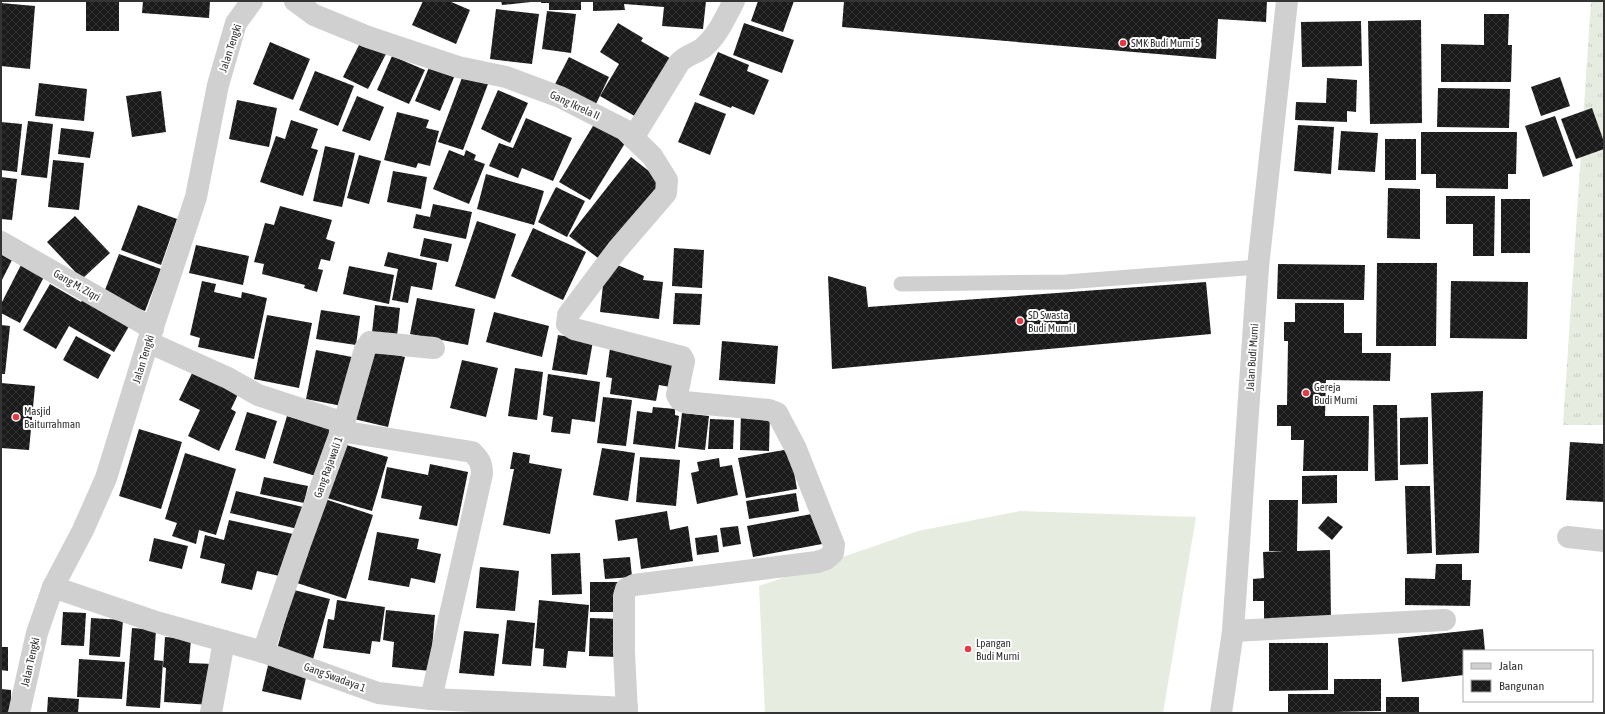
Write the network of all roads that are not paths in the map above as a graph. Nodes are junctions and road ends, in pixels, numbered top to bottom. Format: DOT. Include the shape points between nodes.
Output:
graph roads {
  1 [pos="252,1"];
  2 [pos="295,1"];
  3 [pos="734,1"];
  4 [pos="1287,1"];
  5 [pos="633,138"];
  6 [pos="1,242"];
  7 [pos="1258,267"];
  8 [pos="902,284"];
  9 [pos="150,336"];
  10 [pos="434,348"];
  11 [pos="342,427"];
  12 [pos="1568,538"];
  13 [pos="1604,541"];
  14 [pos="53,587"];
  15 [pos="1445,620"];
  16 [pos="1233,631"];
  17 [pos="224,641"];
  18 [pos="263,652"];
  19 [pos="431,699"];
  20 [pos="497,708"];
  21 [pos="627,711"];
  22 [pos="18,713"];
  23 [pos="211,713"];
  24 [pos="1221,713"];
  1 -- 9 [label="street, Jalan Tengki" via="236,23 218,85 196,197"];
  2 -- 5 [label="street, Gang Ikrela II" via="314,15 368,37 458,67 506,77 560,97 625,130"];
  3 -- 5 [label="street" via="714,38 701,50 679,63"];
  4 -- 7 [label="street, Jalan Budi Murni"];
  5 -- 21 [label="street, Gang Ikrela II" via="652,156 667,180 666,193 617,250 568,315 567,324 574,329 682,356 684,361 677,396 684,402 769,410 777,413 796,449 834,545 833,554 817,562 634,585 626,589 624,652"];
  6 -- 9 [label="street, Gang M. Ziqri"];
  7 -- 8 [label="lane" via="1066,282"];
  7 -- 16 [label="street, Jalan Budi Murni"];
  9 -- 11 [label="street, Gang M. Ziqri" via="258,395"];
  9 -- 14 [label="street, Jalan Tengki" via="106,478 83,530"];
  10 -- 11 [label="street, Gang Rajawali 1" via="370,342 365,349"];
  11 -- 18 [label="street, Gang Rajawali 1"];
  11 -- 19 [label="street, Gang M. Ziqri" via="472,452 482,464 482,474"];
  12 -- 13 [label="street"];
  14 -- 17 [label="street, Gang Swadaya 1" via="153,621"];
  14 -- 22 [label="street, Jalan Tengki" via="37,633"];
  15 -- 16 [label="street"];
  16 -- 24 [label="street, Jalan Budi Murni"];
  17 -- 18 [label="street, Gang Swadaya 1"];
  17 -- 23 [label="street"];
  18 -- 19 [label="street, Gang Swadaya 1" via="378,693"];
  19 -- 20 [label="street, Gang Swadaya 1"];
  20 -- 21 [label="street, Gang Swadaya 1"];
}
